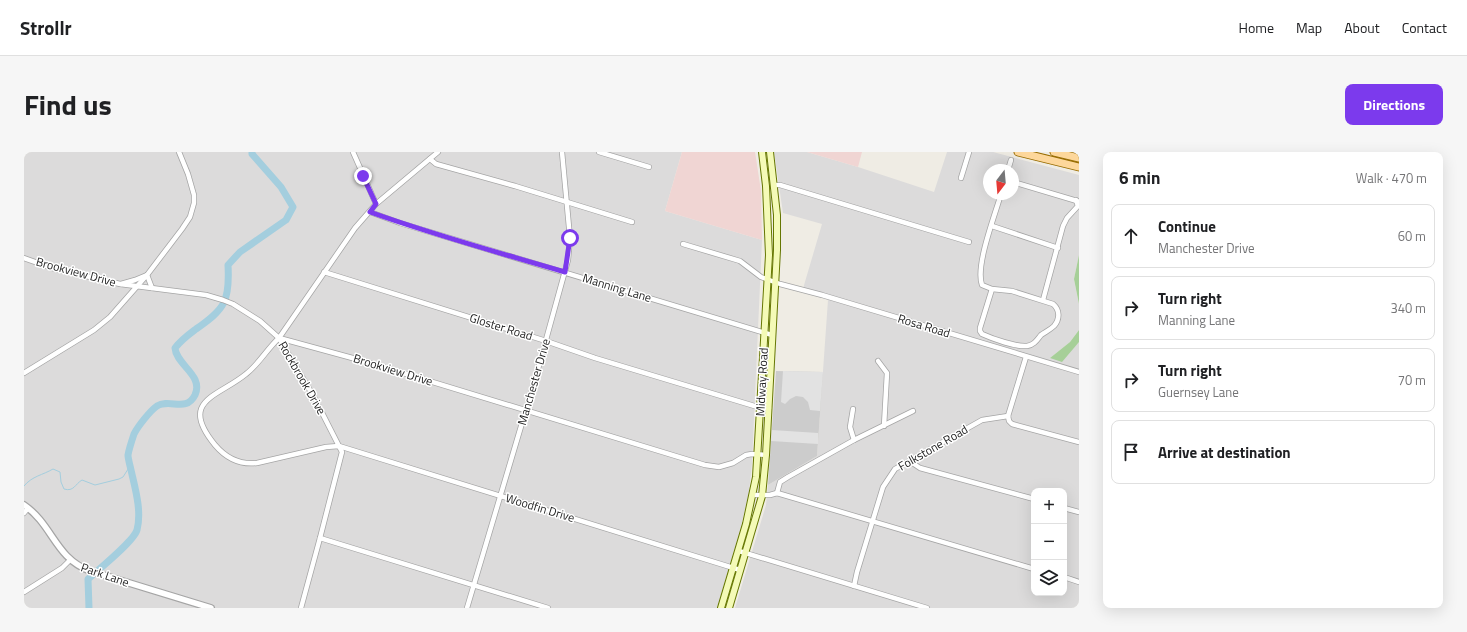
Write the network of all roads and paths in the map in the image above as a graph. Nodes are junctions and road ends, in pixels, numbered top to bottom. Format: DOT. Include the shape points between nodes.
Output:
graph roads {
  1 [pos="179,152"];
  2 [pos="353,152"];
  3 [pos="438,152"];
  4 [pos="562,152"];
  5 [pos="599,152"];
  6 [pos="762,152"];
  7 [pos="770,152"];
  8 [pos="969,152"];
  9 [pos="1018,152"];
  10 [pos="1054,152"];
  11 [pos="1079,158"];
  12 [pos="430,159"];
  13 [pos="1011,160"];
  14 [pos="1010,164"];
  15 [pos="649,167"];
  16 [pos="1079,167"];
  17 [pos="961,178"];
  18 [pos="1019,184"];
  19 [pos="774,185"];
  20 [pos="766,186"];
  21 [pos="999,200"];
  22 [pos="1078,201"];
  23 [pos="567,202"];
  24 [pos="376,204"];
  25 [pos="370,212"];
  26 [pos="632,222"];
  27 [pos="992,226"];
  28 [pos="969,242"];
  29 [pos="683,244"];
  30 [pos="1058,248"];
  31 [pos="24,258"];
  32 [pos="324,272"];
  33 [pos="565,272"];
  34 [pos="147,275"];
  35 [pos="769,280"];
  36 [pos="776,283"];
  37 [pos="120,284"];
  38 [pos="136,287"];
  39 [pos="152,288"];
  40 [pos="992,289"];
  41 [pos="1043,300"];
  42 [pos="765,333"];
  43 [pos="772,335"];
  44 [pos="278,338"];
  45 [pos="546,341"];
  46 [pos="1026,357"];
  47 [pos="878,361"];
  48 [pos="1079,372"];
  49 [pos="24,373"];
  50 [pos="761,408"];
  51 [pos="769,408"];
  52 [pos="852,409"];
  53 [pos="525,411"];
  54 [pos="913,411"];
  55 [pos="1008,416"];
  56 [pos="884,426"];
  57 [pos="854,440"];
  58 [pos="1079,442"];
  59 [pos="339,446"];
  60 [pos="757,455"];
  61 [pos="766,455"];
  62 [pos="911,459"];
  63 [pos="777,493"];
  64 [pos="753,495"];
  65 [pos="500,496"];
  66 [pos="762,496"];
  67 [pos="1031,498"];
  68 [pos="26,506"];
  69 [pos="1067,509"];
  70 [pos="1079,512"];
  71 [pos="24,513"];
  72 [pos="873,521"];
  73 [pos="320,538"];
  74 [pos="742,551"];
  75 [pos="70,560"];
  76 [pos="1031,568"];
  77 [pos="737,569"];
  78 [pos="1067,578"];
  79 [pos="1079,582"];
  80 [pos="474,585"];
  81 [pos="854,586"];
  82 [pos="24,592"];
  83 [pos="722,606"];
  84 [pos="918,607"];
  85 [pos="211,608"];
  86 [pos="300,608"];
  87 [pos="467,608"];
  88 [pos="548,608"];
  89 [pos="731,608"];
  90 [pos="927,608"];
  1 -- 34 [label="street" via="193,186 194,203 190,217"];
  2 -- 24 [label="street"];
  3 -- 12 [label="street, Rockbrook Drive"];
  4 -- 23 [label="street, Manchester Drive"];
  5 -- 15 [label="street"];
  6 -- 20 [label="main road, Midway Road"];
  7 -- 19 [label="main road, Midway Road"];
  8 -- 17 [label="street"];
  9 -- 16 [label="main road"];
  10 -- 11 [label="main road"];
  12 -- 23 [label="street" via="436,164"];
  12 -- 24 [label="street, Rockbrook Drive"];
  13 -- 14 [label="street"];
  18 -- 22 [label="street"];
  19 -- 20 [label="main road"];
  19 -- 28 [label="street"];
  19 -- 36 [label="main road, Midway Road" via="777,232"];
  20 -- 35 [label="main road, Midway Road"];
  21 -- 27 [label="street"];
  22 -- 30 [label="street" via="1078,206 1063,226"];
  23 -- 26 [label="street"];
  23 -- 33 [label="street, Manchester Drive" via="570,238"];
  24 -- 25 [label="street, Rockbrook Drive"];
  25 -- 32 [label="street, Rockbrook Drive" via="355,228"];
  25 -- 33 [label="street, Manning Lane"];
  27 -- 30 [label="street"];
  27 -- 40 [label="street" via="981,258 980,278 982,285"];
  29 -- 35 [label="street, Rosa Road" via="740,261 757,275"];
  30 -- 41 [label="street"];
  31 -- 37 [label="street, Brookview Drive" via="52,268"];
  32 -- 44 [label="street, Rockbrook Drive"];
  32 -- 45 [label="street, Gloster Road"];
  33 -- 42 [label="street, Manning Lane"];
  33 -- 45 [label="street, Manchester Drive"];
  34 -- 37 [label="street"];
  34 -- 38 [label="street"];
  34 -- 39 [label="street"];
  35 -- 36 [label="street, Rosa Road"];
  35 -- 42 [label="main road, Midway Road"];
  36 -- 43 [label="main road, Midway Road"];
  36 -- 46 [label="street, Rosa Road"];
  37 -- 38 [label="street, Brookview Drive"];
  38 -- 39 [label="street, Brookview Drive"];
  38 -- 49 [label="street" via="122,305 100,325"];
  39 -- 44 [label="street, Brookview Drive" via="206,295 223,300 260,321"];
  40 -- 41 [label="street" via="1012,291"];
  40 -- 41 [label="street" via="980,331 989,337 1018,345 1034,344 1056,323 1059,312 1057,308"];
  42 -- 43 [label="street, Manning Lane"];
  42 -- 50 [label="main road, Midway Road"];
  43 -- 51 [label="main road, Midway Road"];
  44 -- 53 [label="street, Brookview Drive" via="367,362"];
  44 -- 59 [label="street, Rockbrook Drive" via="314,397"];
  44 -- 59 [label="street" via="256,366 206,401 200,414 205,431 226,456 247,464"];
  45 -- 50 [label="street, Gloster Road"];
  45 -- 53 [label="street, Manchester Drive"];
  46 -- 48 [label="street, Rosa Road"];
  46 -- 55 [label="street"];
  47 -- 56 [label="street" via="887,373"];
  50 -- 51 [label="street, Gloster Road"];
  50 -- 60 [label="main road, Midway Road"];
  51 -- 61 [label="main road, Midway Road"];
  52 -- 57 [label="street" via="850,427"];
  53 -- 60 [label="street, Brookview Drive" via="712,466 727,465 746,455"];
  53 -- 65 [label="street, Manchester Drive"];
  54 -- 56 [label="street"];
  55 -- 58 [label="street" via="1012,424"];
  55 -- 62 [label="street, Folkstone Road" via="982,420"];
  56 -- 57 [label="street"];
  57 -- 63 [label="street" via="780,482"];
  59 -- 65 [label="street, Woodfin Drive"];
  59 -- 73 [label="street, Rockbrook Drive" via="342,455"];
  60 -- 61 [label="street, Brookview Drive"];
  60 -- 64 [label="main road, Midway Road"];
  61 -- 66 [label="main road, Midway Road"];
  62 -- 67 [label="street" via="920,468"];
  62 -- 72 [label="street, Folkstone Road" via="895,468 890,475 883,487"];
  63 -- 66 [label="street"];
  63 -- 72 [label="street"];
  64 -- 66 [label="street"];
  64 -- 74 [label="main road, Midway Road"];
  65 -- 77 [label="street, Woodfin Drive"];
  65 -- 80 [label="street, Manchester Drive"];
  66 -- 74 [label="main road, Midway Road"];
  68 -- 71 [label="street"];
  68 -- 75 [label="street, Park Lane"];
  69 -- 70 [label="street"];
  72 -- 76 [label="street"];
  72 -- 81 [label="street, Folkstone Road"];
  73 -- 80 [label="street"];
  73 -- 86 [label="street, Rockbrook Drive"];
  74 -- 77 [label="main road, Midway Road"];
  74 -- 81 [label="street"];
  75 -- 82 [label="street"];
  75 -- 85 [label="street, Park Lane" via="90,571"];
  77 -- 83 [label="main road, Midway Road"];
  77 -- 89 [label="main road, Midway Road"];
  78 -- 79 [label="street"];
  80 -- 87 [label="street, Manchester Drive"];
  80 -- 88 [label="street"];
  81 -- 84 [label="street"];
  83 -- 89 [label="street"];
  84 -- 90 [label="street"];
}
